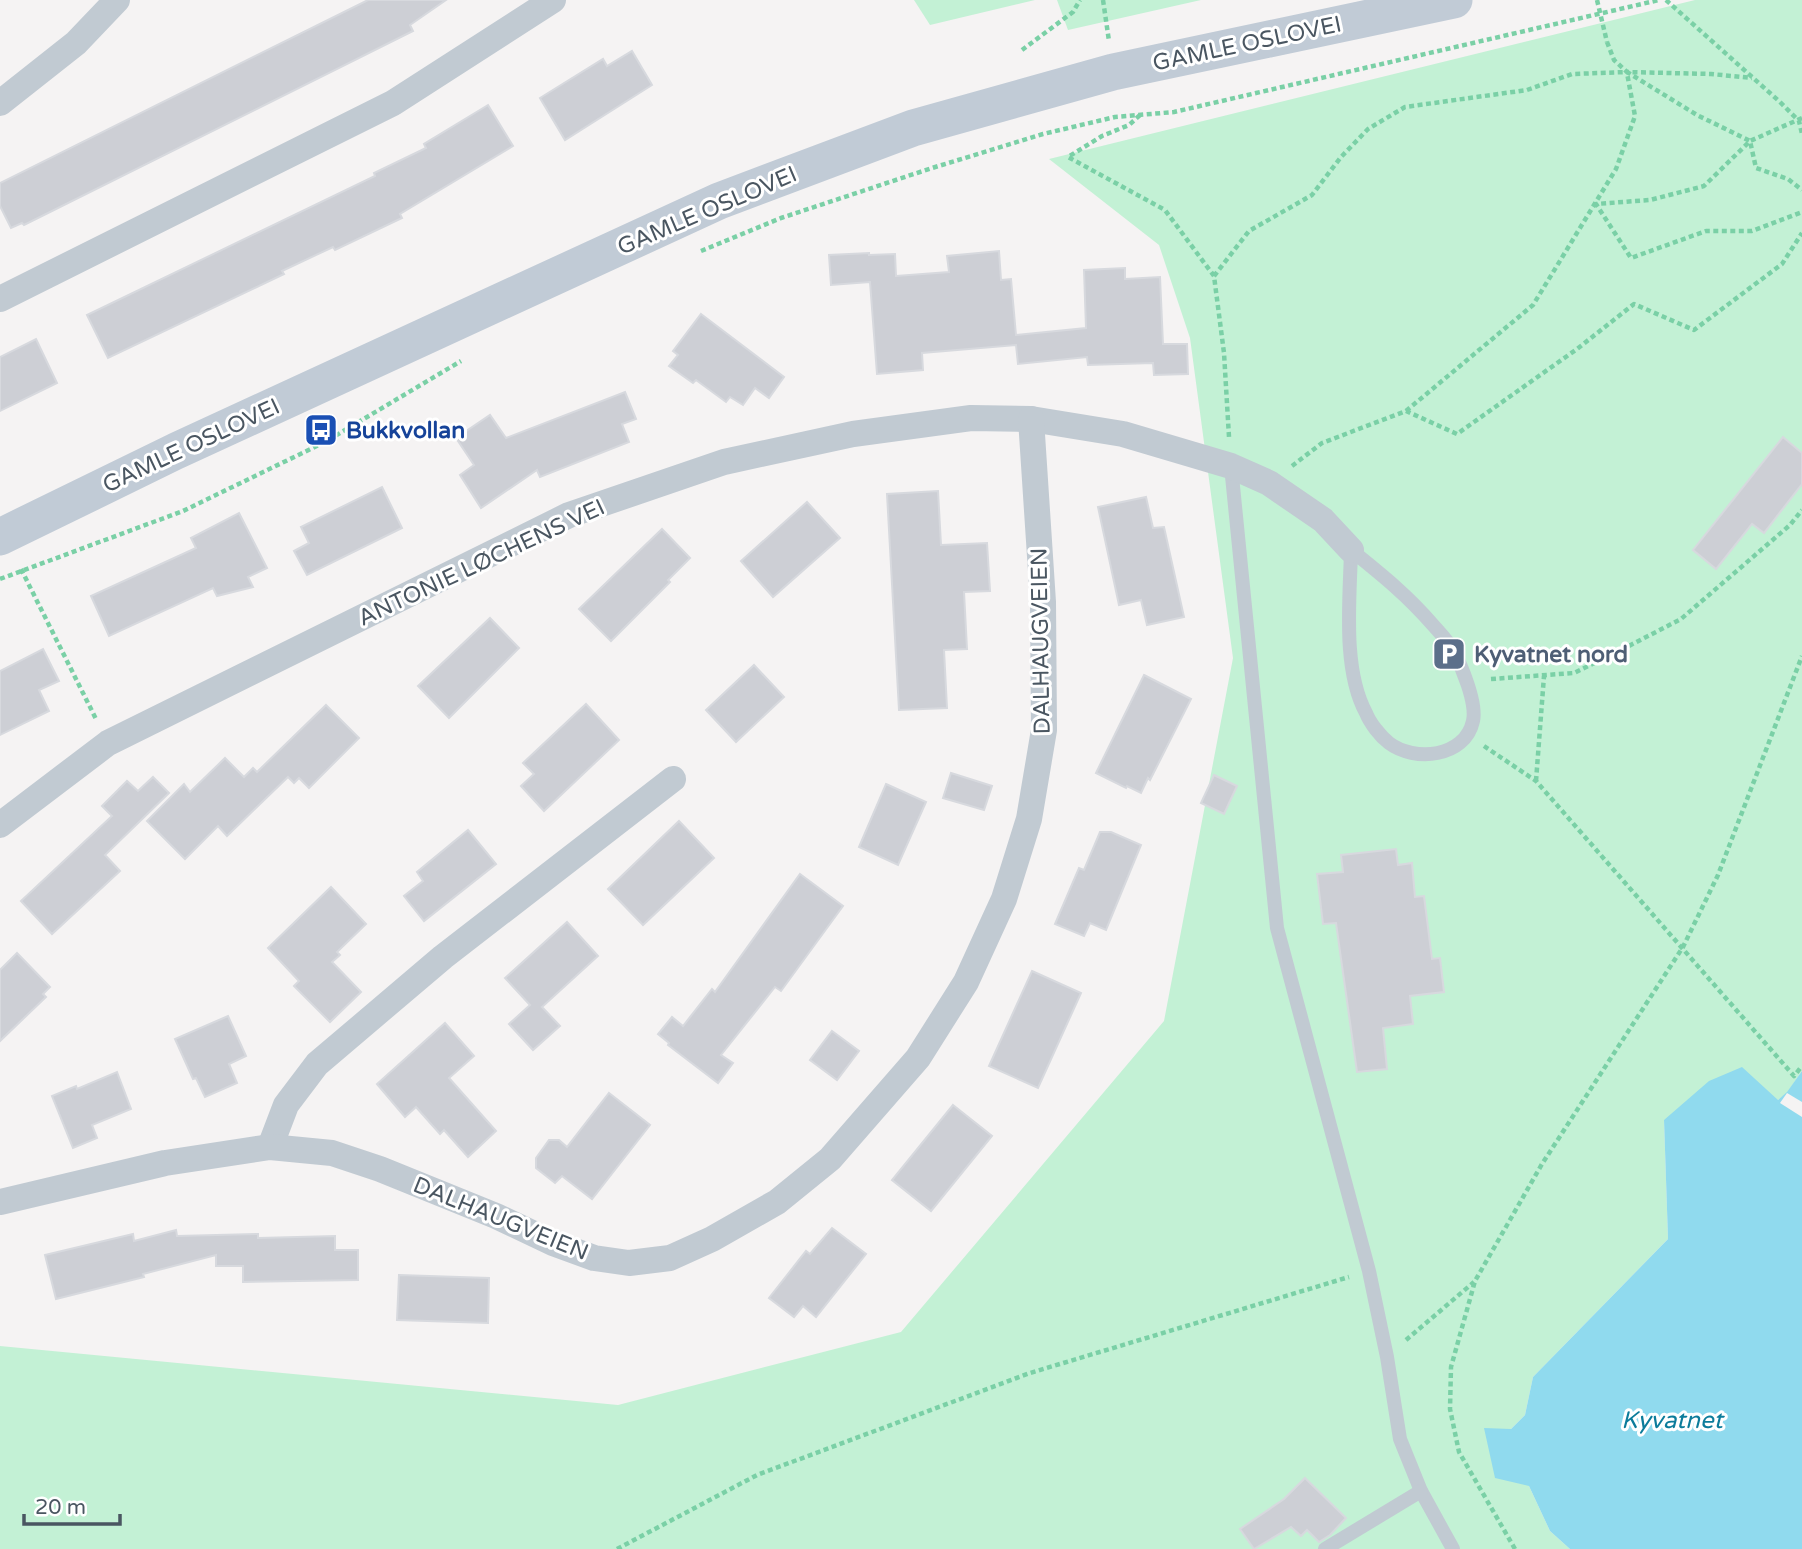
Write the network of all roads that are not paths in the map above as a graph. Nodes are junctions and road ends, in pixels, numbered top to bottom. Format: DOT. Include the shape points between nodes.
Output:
graph roads {
  1 [pos="117,0"];
  2 [pos="553,0"];
  3 [pos="1454,0"];
  4 [pos="0,103"];
  5 [pos="0,299"];
  6 [pos="1031,419"];
  7 [pos="1231,466"];
  8 [pos="0,537"];
  9 [pos="1351,550"];
  10 [pos="673,779"];
  11 [pos="0,825"];
  12 [pos="270,1147"];
  13 [pos="0,1202"];
  14 [pos="1421,1490"];
  15 [pos="1325,1549"];
  16 [pos="1453,1549"];
  1 -- 4 [label="street" via="76,43"];
  2 -- 5 [label="street" via="393,103"];
  3 -- 8 [label="street, GAMLE OSLOVEI" via="1113,72 913,128 719,201"];
  6 -- 7 [label="street, ANTONIE LØCHENS VEI" via="1123,434"];
  6 -- 11 [label="street, ANTONIE LØCHENS VEI" via="971,418 840,437 724,462 569,515 108,743"];
  6 -- 12 [label="street, DALHAUGVEIEN" via="1043,602 1044,730 1029,819 1004,899 966,982 918,1058 830,1159 777,1202 712,1239 670,1258 629,1263 594,1258 553,1243 496,1216 332,1153"];
  7 -- 9 [label="street, ANTONIE LØCHENS VEI" via="1269,483 1323,520"];
  7 -- 14 [label="lane" via="1277,928 1369,1271 1400,1439"];
  9 -- 9 [label="lane, ANTONIE LØCHENS VEI" via="1352,654 1355,685 1366,714 1390,744 1411,753 1454,748 1474,720 1467,680 1452,647 1411,599"];
  10 -- 12 [label="street" via="443,957 317,1064 286,1104"];
  12 -- 13 [label="street, DALHAUGVEIEN" via="165,1163"];
  14 -- 15 [label="lane"];
  14 -- 16 [label="lane"];
}
